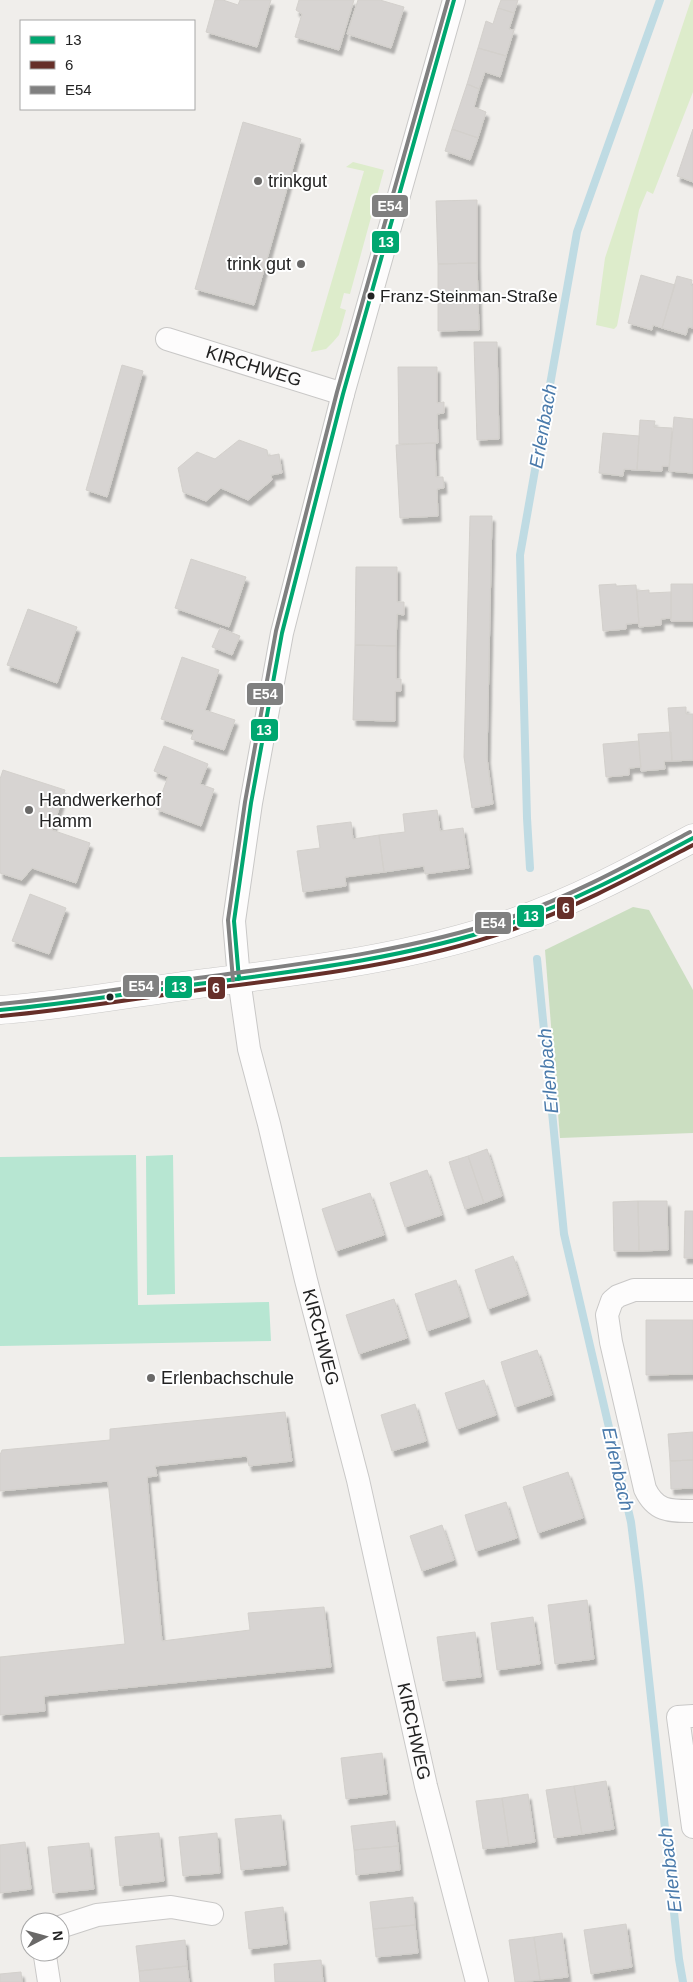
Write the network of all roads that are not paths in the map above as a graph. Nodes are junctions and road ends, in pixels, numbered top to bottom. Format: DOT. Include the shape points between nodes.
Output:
graph roads {
  1 [pos="454,0"];
  2 [pos="166,339"];
  3 [pos="343,394"];
  4 [pos="693,838"];
  5 [pos="239,979"];
  6 [pos="0,1010"];
  7 [pos="693,1290"];
  8 [pos="693,1510"];
  9 [pos="693,1716"];
  10 [pos="693,1826"];
  11 [pos="212,1914"];
  12 [pos="70,1924"];
  13 [pos="46,1962"];
  14 [pos="48,1982"];
  15 [pos="477,1982"];
  1 -- 3 [label="street, KIRCHWEG"];
  2 -- 3 [label="street, KIRCHWEG"];
  3 -- 5 [label="street, KIRCHWEG" via="282,633 251,803 234,921"];
  4 -- 5 [label="street" via="565,903 507,925 388,957"];
  5 -- 6 [label="street"];
  5 -- 15 [label="street, KIRCHWEG" via="249,1049 358,1480 426,1786"];
  7 -- 8 [label="street" via="634,1290 612,1301 607,1315 645,1489 659,1508"];
  9 -- 10 [label="street" via="678,1717"];
  11 -- 12 [label="street" via="171,1907 97,1915"];
  13 -- 14 [label="street"];
}
